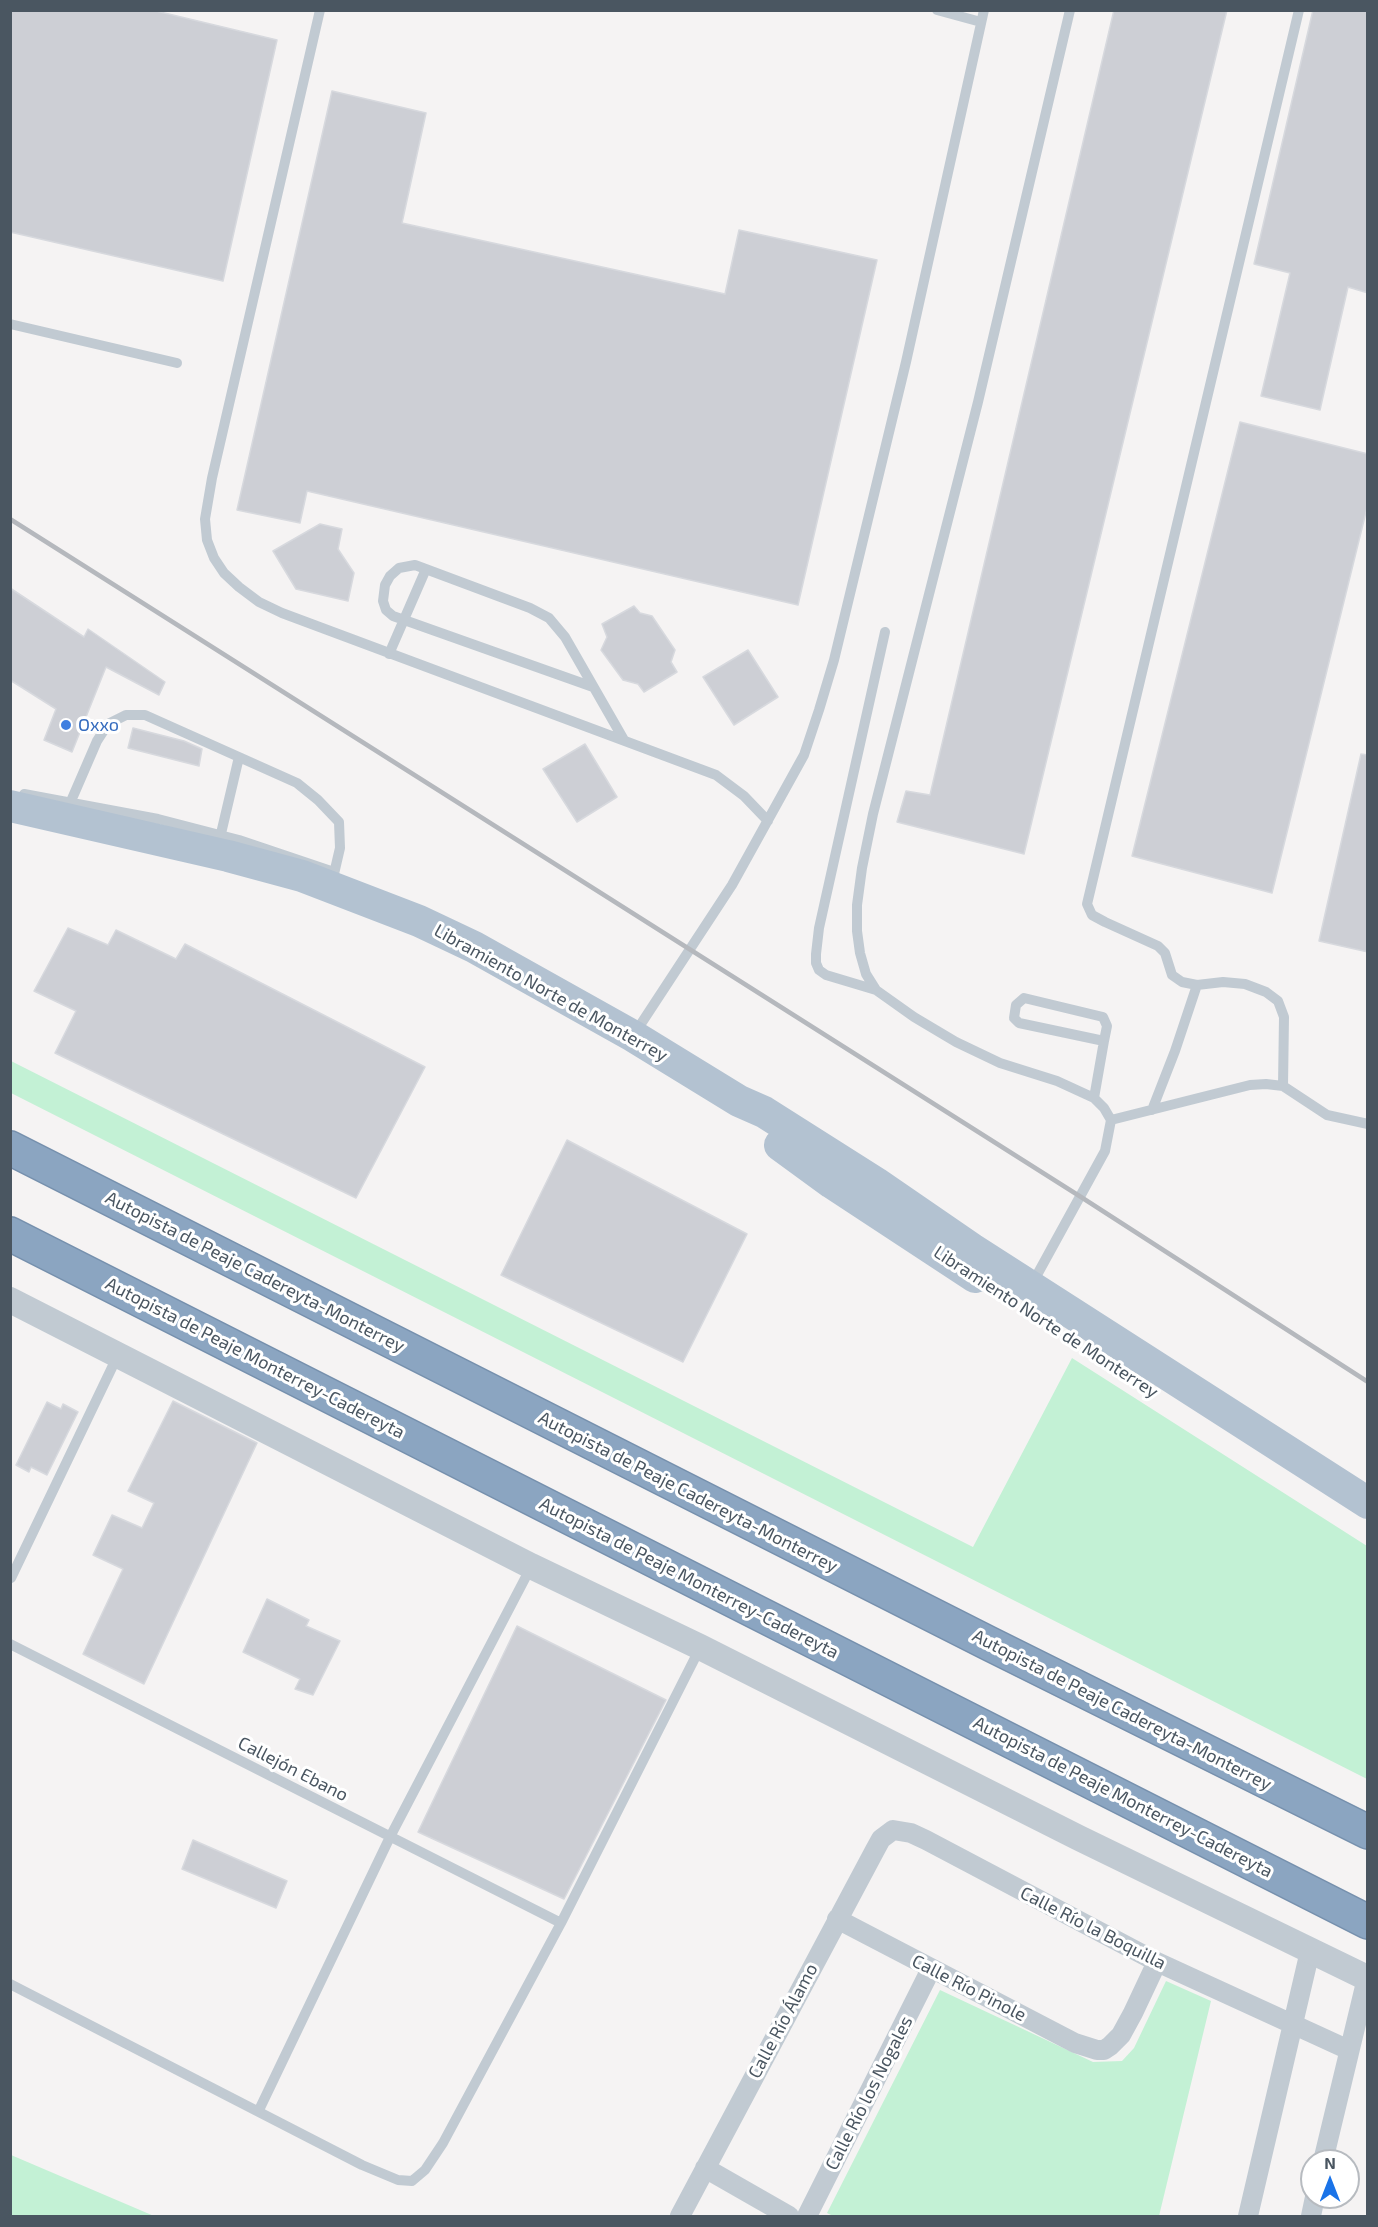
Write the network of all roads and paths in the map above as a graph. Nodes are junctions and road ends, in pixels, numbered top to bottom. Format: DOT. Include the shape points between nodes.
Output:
graph roads {
  1 [pos="320,10"];
  2 [pos="938,10"];
  3 [pos="984,10"];
  4 [pos="1070,10"];
  5 [pos="1299,10"];
  6 [pos="981,22"];
  7 [pos="10,324"];
  8 [pos="177,363"];
  9 [pos="426,568"];
  10 [pos="403,621"];
  11 [pos="885,632"];
  12 [pos="389,654"];
  13 [pos="593,687"];
  14 [pos="624,740"];
  15 [pos="239,757"];
  16 [pos="10,792"];
  17 [pos="10,807"];
  18 [pos="67,810"];
  19 [pos="768,821"];
  20 [pos="219,844"];
  21 [pos="337,879"];
  22 [pos="411,906"];
  23 [pos="474,947"];
  24 [pos="1197,985"];
  25 [pos="876,990"];
  26 [pos="633,1035"];
  27 [pos="1104,1041"];
  28 [pos="1283,1086"];
  29 [pos="1094,1098"];
  30 [pos="739,1101"];
  31 [pos="1152,1110"];
  32 [pos="1111,1120"];
  33 [pos="1368,1124"];
  34 [pos="10,1148"];
  35 [pos="876,1212"];
  36 [pos="10,1234"];
  37 [pos="1030,1287"];
  38 [pos="10,1300"];
  39 [pos="118,1355"];
  40 [pos="1183,1411"];
  41 [pos="1368,1503"];
  42 [pos="1368,1526"];
  43 [pos="531,1566"];
  44 [pos="11,1578"];
  45 [pos="10,1644"];
  46 [pos="700,1647"];
  47 [pos="893,1830"];
  48 [pos="1368,1832"];
  49 [pos="390,1837"];
  50 [pos="837,1919"];
  51 [pos="1368,1922"];
  52 [pos="561,1923"];
  53 [pos="1310,1951"];
  54 [pos="1157,1962"];
  55 [pos="931,1969"];
  56 [pos="1368,1978"];
  57 [pos="10,1984"];
  58 [pos="1294,2024"];
  59 [pos="1350,2050"];
  60 [pos="260,2110"];
  61 [pos="1326,2149"];
  62 [pos="705,2168"];
  63 [pos="680,2217"];
  64 [pos="789,2217"];
  65 [pos="807,2217"];
  66 [pos="1248,2217"];
  1 -- 12 [label="lane" via="212,478 207,540 224,573 259,602"];
  2 -- 6 [label="lane"];
  3 -- 6 [label="lane"];
  4 -- 25 [label="lane" via="862,868 856,931 866,974"];
  5 -- 24 [label="lane" via="1087,904 1092,915 1162,949 1172,975"];
  6 -- 19 [label="lane" via="906,362 834,660 804,755"];
  7 -- 8 [label="lane"];
  9 -- 10 [label="lane"];
  9 -- 10 [label="lane" via="399,568 385,585 386,610"];
  9 -- 13 [label="lane" via="549,618 565,637"];
  10 -- 12 [label="lane"];
  10 -- 13 [label="lane"];
  11 -- 25 [label="lane" via="816,954 819,970 826,975"];
  12 -- 14 [label="lane"];
  13 -- 14 [label="lane"];
  14 -- 19 [label="lane" via="716,775"];
  15 -- 18 [label="lane" via="145,715 126,715 108,724 97,741"];
  15 -- 20 [label="lane"];
  15 -- 21 [label="lane" via="297,783 339,822"];
  16 -- 18 [label="lane"];
  17 -- 18 [label="main road, Libramiento Norte de Monterrey"];
  18 -- 20 [label="main road, Libramiento Norte de Monterrey"];
  19 -- 26 [label="lane" via="732,885"];
  20 -- 21 [label="main road, Libramiento Norte de Monterrey" via="302,876"];
  21 -- 23 [label="main road, Libramiento Norte de Monterrey"];
  22 -- 23 [label="lane"];
  23 -- 26 [label="main road, Libramiento Norte de Monterrey"];
  24 -- 28 [label="lane" via="1245,984 1278,1001 1284,1017"];
  24 -- 31 [label="lane"];
  25 -- 29 [label="lane" via="956,1042"];
  26 -- 30 [label="main road, Libramiento Norte de Monterrey"];
  27 -- 27 [label="lane" via="1107,1026 1103,1017 1024,998 1016,1005 1014,1018 1019,1023"];
  27 -- 29 [label="lane"];
  28 -- 31 [label="lane" via="1258,1084"];
  28 -- 33 [label="lane" via="1327,1115"];
  29 -- 32 [label="lane"];
  30 -- 35 [label="main road, Libramiento Norte de Monterrey" via="776,1143"];
  30 -- 37 [label="main road, Libramiento Norte de Monterrey" via="764,1112 876,1182"];
  31 -- 32 [label="lane"];
  32 -- 37 [label="lane" via="1106,1151"];
  34 -- 48 [label="highway, Autopista de Peaje Cadereyta-Monterrey"];
  35 -- 37 [label="main road" via="1004,1278"];
  35 -- 40 [label="main road, Libramiento Norte de Monterrey"];
  36 -- 51 [label="highway, Autopista de Peaje Monterrey-Cadereyta"];
  37 -- 40 [label="main road" via="1057,1316 1145,1376"];
  37 -- 41 [label="main road, Libramiento Norte de Monterrey"];
  38 -- 39 [label="street"];
  39 -- 43 [label="street"];
  39 -- 44 [label="lane"];
  40 -- 42 [label="main road, Libramiento Norte de Monterrey"];
  43 -- 46 [label="street"];
  43 -- 49 [label="lane"];
  45 -- 49 [label="lane, Callejón Ebano"];
  46 -- 52 [label="lane"];
  46 -- 53 [label="street"];
  47 -- 50 [label="street, Calle Río Álamo" via="878,1844"];
  47 -- 54 [label="street, Calle Río la Boquilla" via="926,1840"];
  49 -- 52 [label="lane, Callejón Ebano"];
  49 -- 60 [label="lane"];
  50 -- 55 [label="street, Calle Río Pinole"];
  50 -- 62 [label="street, Calle Río Álamo"];
  52 -- 60 [label="lane" via="443,2143 412,2181 388,2176"];
  53 -- 56 [label="street"];
  53 -- 58 [label="street"];
  54 -- 55 [label="street, Calle Río Pinole" via="1126,2026 1116,2041 1104,2049 1075,2043"];
  54 -- 58 [label="street, Calle Río la Boquilla"];
  55 -- 65 [label="street, Calle Río los Nogales"];
  56 -- 59 [label="street"];
  57 -- 60 [label="lane"];
  58 -- 59 [label="street, Calle Río la Boquilla"];
  58 -- 66 [label="street"];
  59 -- 61 [label="street"];
  62 -- 63 [label="street, Calle Río Álamo"];
  62 -- 64 [label="street"];
}
